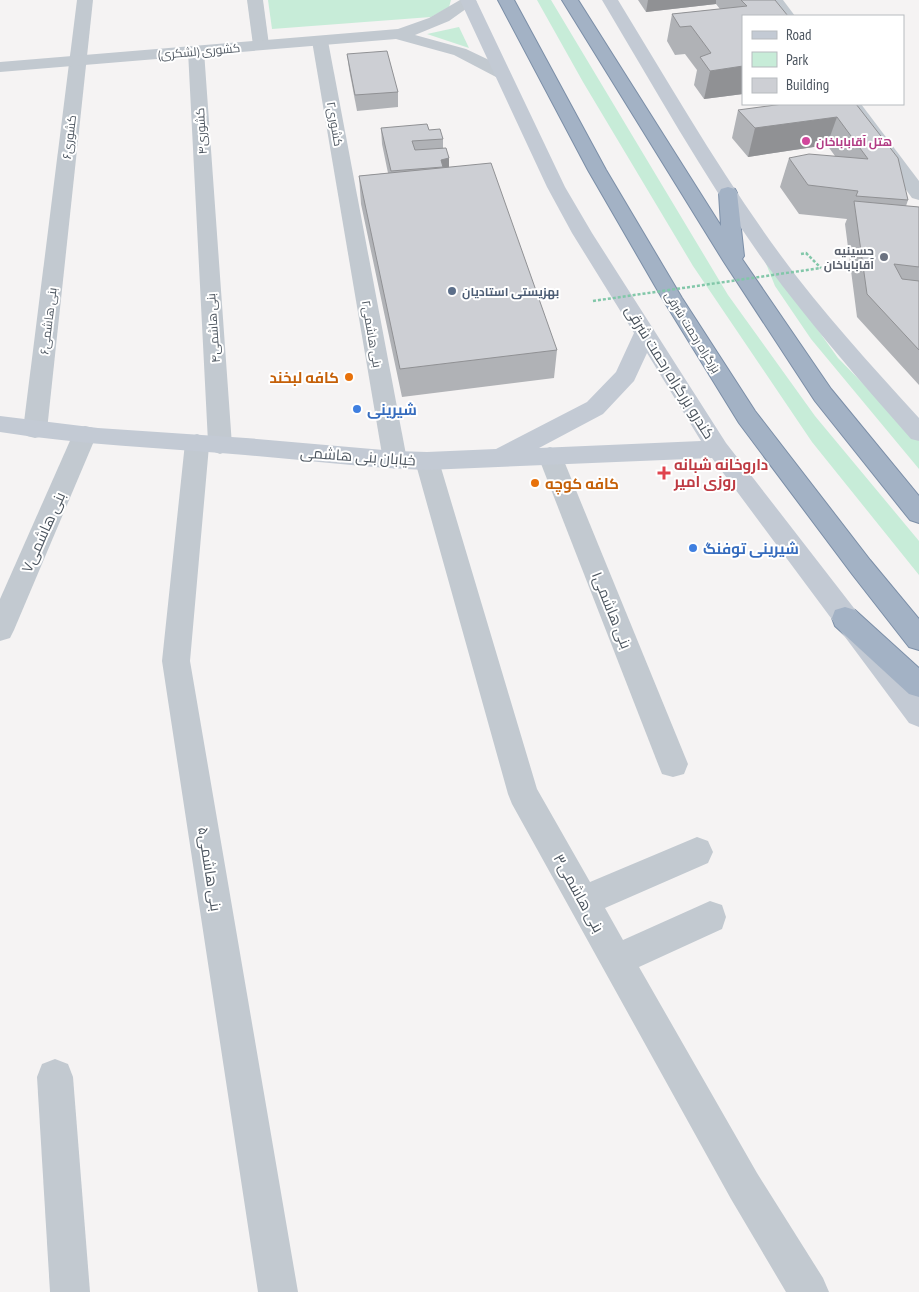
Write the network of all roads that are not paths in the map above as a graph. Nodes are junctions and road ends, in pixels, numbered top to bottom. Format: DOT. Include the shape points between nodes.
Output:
graph roads {
  1 [pos="85,0"];
  2 [pos="255,0"];
  3 [pos="506,0"];
  4 [pos="570,0"];
  5 [pos="610,0"];
  6 [pos="775,0"];
  7 [pos="468,1"];
  8 [pos="786,15"];
  9 [pos="398,34"];
  10 [pos="320,41"];
  11 [pos="260,46"];
  12 [pos="196,51"];
  13 [pos="78,60"];
  14 [pos="0,67"];
  15 [pos="502,73"];
  16 [pos="853,105"];
  17 [pos="913,176"];
  18 [pos="728,193"];
  19 [pos="919,194"];
  20 [pos="350,208"];
  21 [pos="206,211"];
  22 [pos="61,212"];
  23 [pos="734,262"];
  24 [pos="645,332"];
  25 [pos="0,424"];
  26 [pos="35,430"];
  27 [pos="919,433"];
  28 [pos="85,434"];
  29 [pos="209,444"];
  30 [pos="718,450"];
  31 [pos="550,456"];
  32 [pos="499,458"];
  33 [pos="394,460"];
  34 [pos="427,461"];
  35 [pos="919,513"];
  36 [pos="845,618"];
  37 [pos="0,630"];
  38 [pos="919,639"];
  39 [pos="919,685"];
  40 [pos="919,714"];
  41 [pos="673,764"];
  42 [pos="697,852"];
  43 [pos="583,901"];
  44 [pos="710,918"];
  45 [pos="616,960"];
  46 [pos="55,1078"];
  47 [pos="70,1292"];
  48 [pos="278,1292"];
  49 [pos="809,1292"];
  1 -- 13 [label="street, کشوری۶"];
  2 -- 11 [label="street"];
  3 -- 38 [label="highway, بزرگراه رحمت شرقی" via="597,170 672,298 748,418"];
  4 -- 23 [label="highway"];
  5 -- 18 [label="main road"];
  6 -- 8 [label="street"];
  7 -- 9 [label="street" via="432,25"];
  7 -- 15 [label="main road, کندرو بزرگراه رحمت شرقی"];
  9 -- 10 [label="street, کشوری (لشکری)"];
  9 -- 15 [label="street" via="460,52"];
  10 -- 11 [label="street, کشوری (لشکری)"];
  10 -- 20 [label="street, کشوری۲"];
  11 -- 12 [label="street, کشوری (لشکری)"];
  12 -- 13 [label="street, کشوری (لشکری)"];
  12 -- 21 [label="street, کشوری۴"];
  13 -- 14 [label="street, کشوری (لشکری)"];
  13 -- 22 [label="street, کشوری۶"];
  15 -- 24 [label="main road, کندرو بزرگراه رحمت شرقی" via="556,187"];
  16 -- 17 [label="street"];
  17 -- 19 [label="street"];
  18 -- 23 [label="highway"];
  18 -- 27 [label="main road" via="774,259 854,359"];
  20 -- 33 [label="street, ۲بنی هاشمی"];
  21 -- 29 [label="street, ۴بنی هاشمی"];
  22 -- 26 [label="street, ۶بنی هاشمی"];
  23 -- 35 [label="highway" via="823,395"];
  24 -- 30 [label="main road, کندرو بزرگراه رحمت شرقی"];
  24 -- 32 [label="main road" via="626,376 595,408"];
  25 -- 26 [label="main road, خیابان بنی هاشمی"];
  26 -- 28 [label="main road, خیابان بنی هاشمی"];
  28 -- 29 [label="main road, خیابان بنی هاشمی" via="150,442"];
  28 -- 37 [label="street, بنی هاشمی۷"];
  29 -- 33 [label="main road, خیابان بنی هاشمی"];
  29 -- 48 [label="street, بنی هاشمی۵" via="176,661"];
  30 -- 31 [label="main road, خیابان بنی هاشمی"];
  30 -- 36 [label="main road, کندرو بزرگراه رحمت شرقی"];
  31 -- 32 [label="main road, خیابان بنی هاشمی"];
  31 -- 41 [label="street, بنی هاشمی۱"];
  32 -- 34 [label="main road, خیابان بنی هاشمی"];
  33 -- 34 [label="main road, خیابان بنی هاشمی"];
  34 -- 43 [label="street, بنی هاشمی۳" via="523,794"];
  36 -- 39 [label="highway"];
  36 -- 40 [label="main road, کندرو بزرگراه رحمت شرقی"];
  42 -- 43 [label="street"];
  43 -- 45 [label="street, بنی هاشمی۳"];
  44 -- 45 [label="street"];
  45 -- 49 [label="street, بنی هاشمی۳" via="744,1186"];
  46 -- 47 [label="street"];
}
